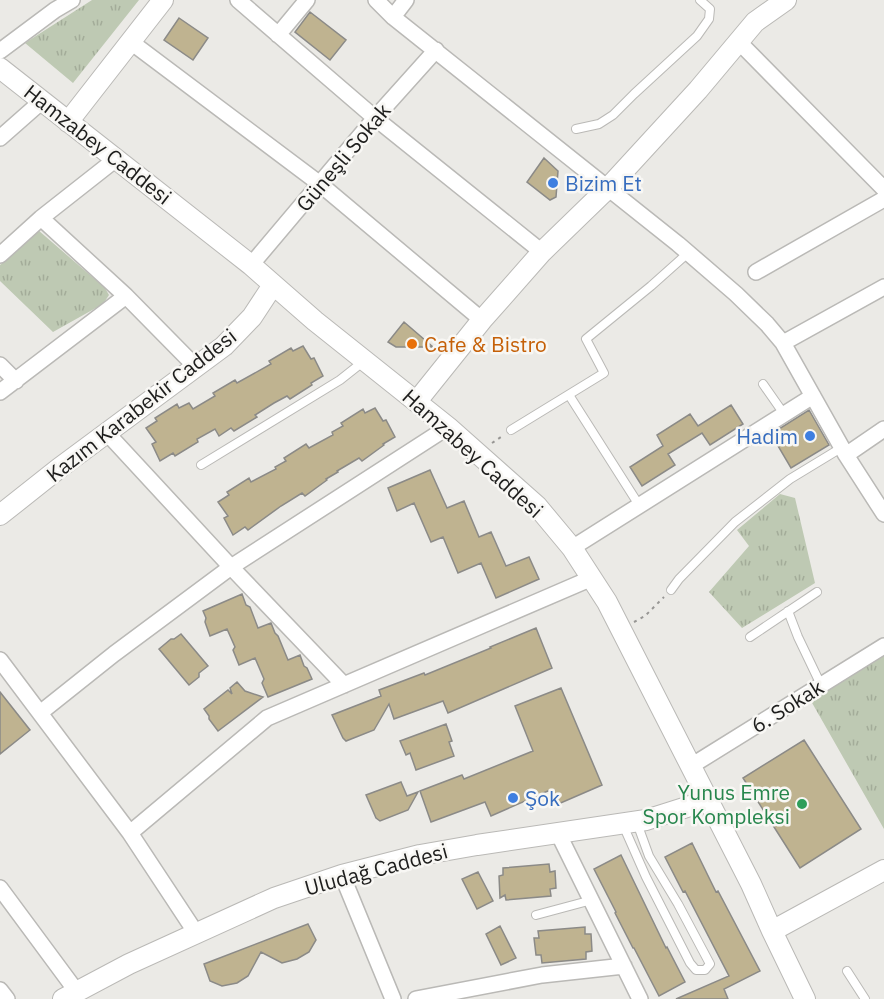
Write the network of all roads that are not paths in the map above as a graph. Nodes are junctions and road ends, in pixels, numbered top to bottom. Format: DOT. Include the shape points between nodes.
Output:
graph roads {
  1 [pos="72,0"];
  2 [pos="163,0"];
  3 [pos="238,0"];
  4 [pos="307,0"];
  5 [pos="376,0"];
  6 [pos="406,0"];
  7 [pos="700,0"];
  8 [pos="786,0"];
  9 [pos="52,5"];
  10 [pos="393,17"];
  11 [pos="278,35"];
  12 [pos="738,41"];
  13 [pos="131,42"];
  14 [pos="436,50"];
  15 [pos="0,51"];
  16 [pos="0,68"];
  17 [pos="42,101"];
  18 [pos="375,118"];
  19 [pos="68,122"];
  20 [pos="576,129"];
  21 [pos="0,138"];
  22 [pos="116,159"];
  23 [pos="320,184"];
  24 [pos="608,188"];
  25 [pos="884,189"];
  26 [pos="884,199"];
  27 [pos="41,218"];
  28 [pos="542,252"];
  29 [pos="688,253"];
  30 [pos="0,255"];
  31 [pos="251,265"];
  32 [pos="756,272"];
  33 [pos="273,285"];
  34 [pos="884,287"];
  35 [pos="126,296"];
  36 [pos="482,320"];
  37 [pos="783,343"];
  38 [pos="366,360"];
  39 [pos="0,365"];
  40 [pos="196,367"];
  41 [pos="16,381"];
  42 [pos="763,384"];
  43 [pos="0,392"];
  44 [pos="569,395"];
  45 [pos="813,396"];
  46 [pos="417,401"];
  47 [pos="784,414"];
  48 [pos="448,427"];
  49 [pos="884,429"];
  50 [pos="511,430"];
  51 [pos="107,433"];
  52 [pos="843,452"];
  53 [pos="201,465"];
  54 [pos="639,505"];
  55 [pos="2,509"];
  56 [pos="884,514"];
  57 [pos="572,548"];
  58 [pos="231,567"];
  59 [pos="592,578"];
  60 [pos="671,590"];
  61 [pos="817,592"];
  62 [pos="788,611"];
  63 [pos="750,637"];
  64 [pos="884,646"];
  65 [pos="0,660"];
  66 [pos="344,685"];
  67 [pos="821,685"];
  68 [pos="40,713"];
  69 [pos="691,766"];
  70 [pos="709,800"];
  71 [pos="629,822"];
  72 [pos="130,833"];
  73 [pos="558,833"];
  74 [pos="884,870"];
  75 [pos="342,875"];
  76 [pos="0,888"];
  77 [pos="592,900"];
  78 [pos="536,915"];
  79 [pos="772,931"];
  80 [pos="196,933"];
  81 [pos="624,966"];
  82 [pos="847,971"];
  83 [pos="0,990"];
  84 [pos="81,994"];
  85 [pos="7,999"];
  86 [pos="393,999"];
  87 [pos="416,999"];
  88 [pos="640,999"];
  89 [pos="805,999"];
  90 [pos="865,999"];
  1 -- 9 [label="street"];
  2 -- 13 [label="street"];
  3 -- 11 [label="street"];
  4 -- 11 [label="street"];
  5 -- 10 [label="street"];
  6 -- 10 [label="street"];
  7 -- 20 [label="lane" via="710,9 709,19 697,36 613,116"];
  8 -- 12 [label="street" via="755,22"];
  9 -- 15 [label="street"];
  10 -- 14 [label="street"];
  11 -- 18 [label="street"];
  12 -- 24 [label="street"];
  12 -- 25 [label="street"];
  13 -- 19 [label="street"];
  13 -- 23 [label="street"];
  14 -- 18 [label="street, Güneşli Sokak"];
  14 -- 24 [label="street"];
  16 -- 17 [label="street, Hamzabey Caddesi"];
  17 -- 19 [label="street, Hamzabey Caddesi"];
  17 -- 21 [label="street"];
  18 -- 23 [label="street, Güneşli Sokak"];
  18 -- 28 [label="street"];
  19 -- 22 [label="street, Hamzabey Caddesi"];
  22 -- 27 [label="street"];
  22 -- 31 [label="street, Hamzabey Caddesi"];
  23 -- 31 [label="street, Güneşli Sokak"];
  23 -- 36 [label="street"];
  24 -- 28 [label="street"];
  24 -- 29 [label="street"];
  26 -- 32 [label="street"];
  27 -- 30 [label="street"];
  27 -- 35 [label="street"];
  28 -- 36 [label="street"];
  29 -- 37 [label="street" via="744,301"];
  29 -- 44 [label="lane" via="586,339 604,373"];
  31 -- 33 [label="street, Hamzabey Caddesi"];
  33 -- 38 [label="street, Hamzabey Caddesi"];
  33 -- 40 [label="street, Kazım Karabekir Caddesi" via="252,317"];
  34 -- 37 [label="street"];
  35 -- 40 [label="street"];
  35 -- 41 [label="street"];
  36 -- 46 [label="street"];
  37 -- 45 [label="street"];
  38 -- 46 [label="street, Hamzabey Caddesi"];
  38 -- 53 [label="lane"];
  39 -- 41 [label="street"];
  40 -- 51 [label="street, Kazım Karabekir Caddesi"];
  41 -- 43 [label="street"];
  42 -- 47 [label="lane"];
  44 -- 50 [label="lane"];
  44 -- 54 [label="lane"];
  45 -- 47 [label="street"];
  45 -- 52 [label="street"];
  46 -- 48 [label="street, Hamzabey Caddesi"];
  47 -- 54 [label="street"];
  48 -- 57 [label="street, Hamzabey Caddesi" via="537,506"];
  48 -- 58 [label="street"];
  49 -- 52 [label="street"];
  51 -- 55 [label="street, Kazım Karabekir Caddesi"];
  51 -- 58 [label="street"];
  52 -- 56 [label="street"];
  52 -- 60 [label="lane" via="790,479 735,522"];
  54 -- 57 [label="street"];
  57 -- 59 [label="street, Hamzabey Caddesi"];
  58 -- 66 [label="street"];
  58 -- 68 [label="street"];
  59 -- 66 [label="street"];
  59 -- 69 [label="street, Hamzabey Caddesi"];
  61 -- 62 [label="lane"];
  62 -- 63 [label="lane"];
  62 -- 67 [label="lane"];
  64 -- 67 [label="street, 6. Sokak"];
  65 -- 68 [label="street"];
  66 -- 72 [label="street" via="267,718"];
  67 -- 69 [label="street, 6. Sokak"];
  68 -- 72 [label="street"];
  69 -- 70 [label="street, Hamzabey Caddesi"];
  70 -- 71 [label="street, Uludağ Caddesi"];
  70 -- 79 [label="street, Hamzabey Caddesi"];
  71 -- 71 [label="lane" via="646,878 690,963 696,970 705,970 710,964"];
  71 -- 73 [label="street, Uludağ Caddesi"];
  72 -- 80 [label="street"];
  73 -- 75 [label="street, Uludağ Caddesi" via="420,855"];
  73 -- 77 [label="street"];
  74 -- 79 [label="street"];
  75 -- 80 [label="street, Uludağ Caddesi" via="274,897"];
  75 -- 86 [label="street"];
  76 -- 84 [label="street"];
  77 -- 78 [label="lane"];
  77 -- 81 [label="street"];
  79 -- 89 [label="street, Hamzabey Caddesi"];
  80 -- 84 [label="street, Uludağ Caddesi" via="129,964"];
  81 -- 87 [label="street" via="542,975"];
  81 -- 88 [label="street"];
  82 -- 90 [label="lane"];
  83 -- 85 [label="street"];
}
